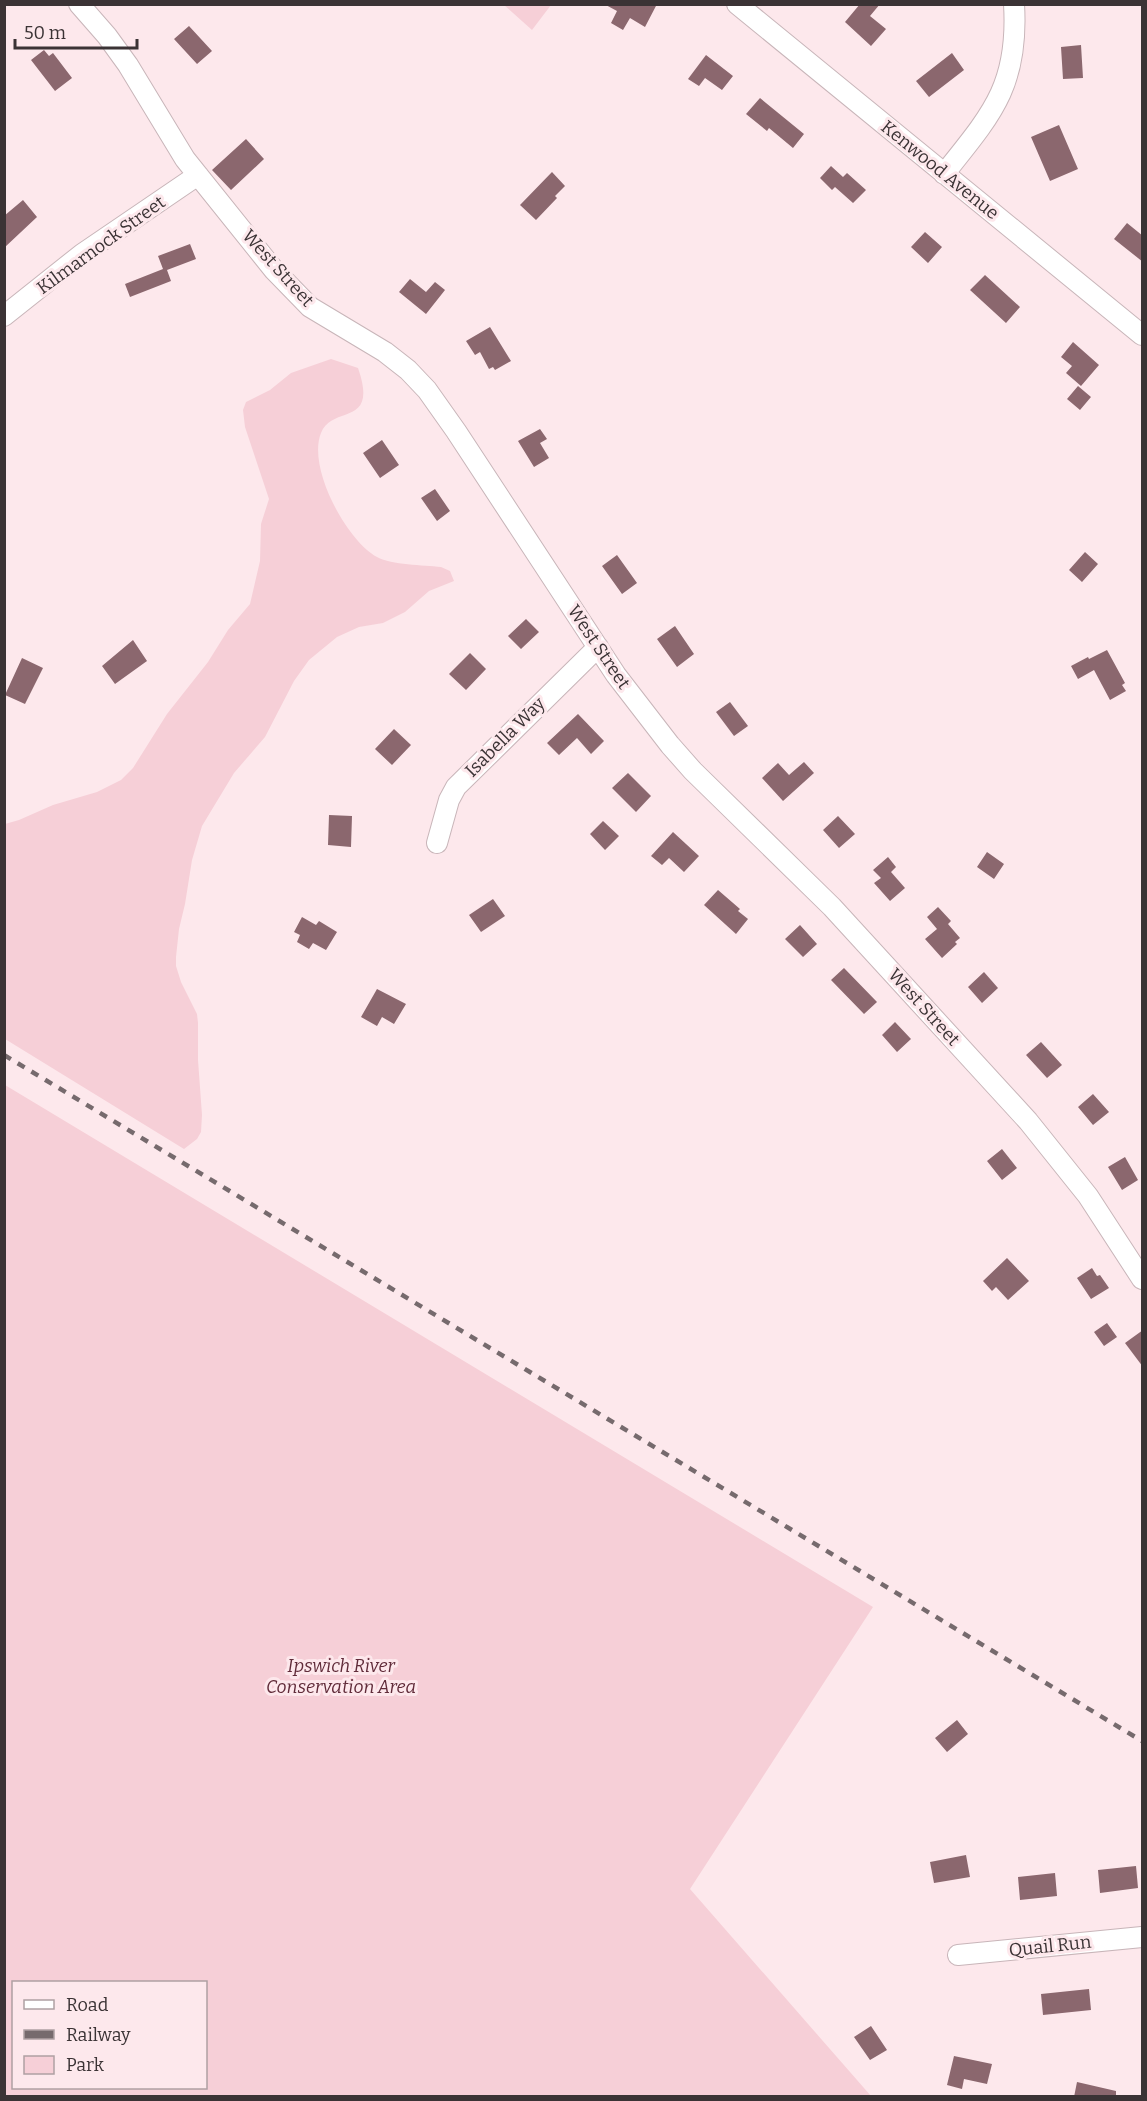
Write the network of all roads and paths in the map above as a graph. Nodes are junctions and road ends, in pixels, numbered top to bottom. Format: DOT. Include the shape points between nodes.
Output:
graph roads {
  1 [pos="79,4"];
  2 [pos="737,4"];
  3 [pos="1014,4"];
  4 [pos="944,174"];
  5 [pos="198,175"];
  6 [pos="4,316"];
  7 [pos="1143,335"];
  8 [pos="598,647"];
  9 [pos="437,843"];
  10 [pos="1143,1279"];
  11 [pos="1143,1937"];
  12 [pos="958,1955"];
  1 -- 5 [label="street, West Street" via="128,65"];
  2 -- 4 [label="street, Kenwood Avenue"];
  3 -- 4 [label="street" via="1014,49 1006,82 983,125"];
  4 -- 7 [label="street, Kenwood Avenue"];
  5 -- 6 [label="street, Kilmarnock Street" via="82,254"];
  5 -- 8 [label="street, West Street" via="300,298 396,360 427,390"];
  8 -- 9 [label="street, Isabella Way" via="456,787"];
  8 -- 10 [label="street, West Street" via="644,713 693,771 832,907 1028,1121 1088,1196"];
  11 -- 12 [label="street, Quail Run"];
}
